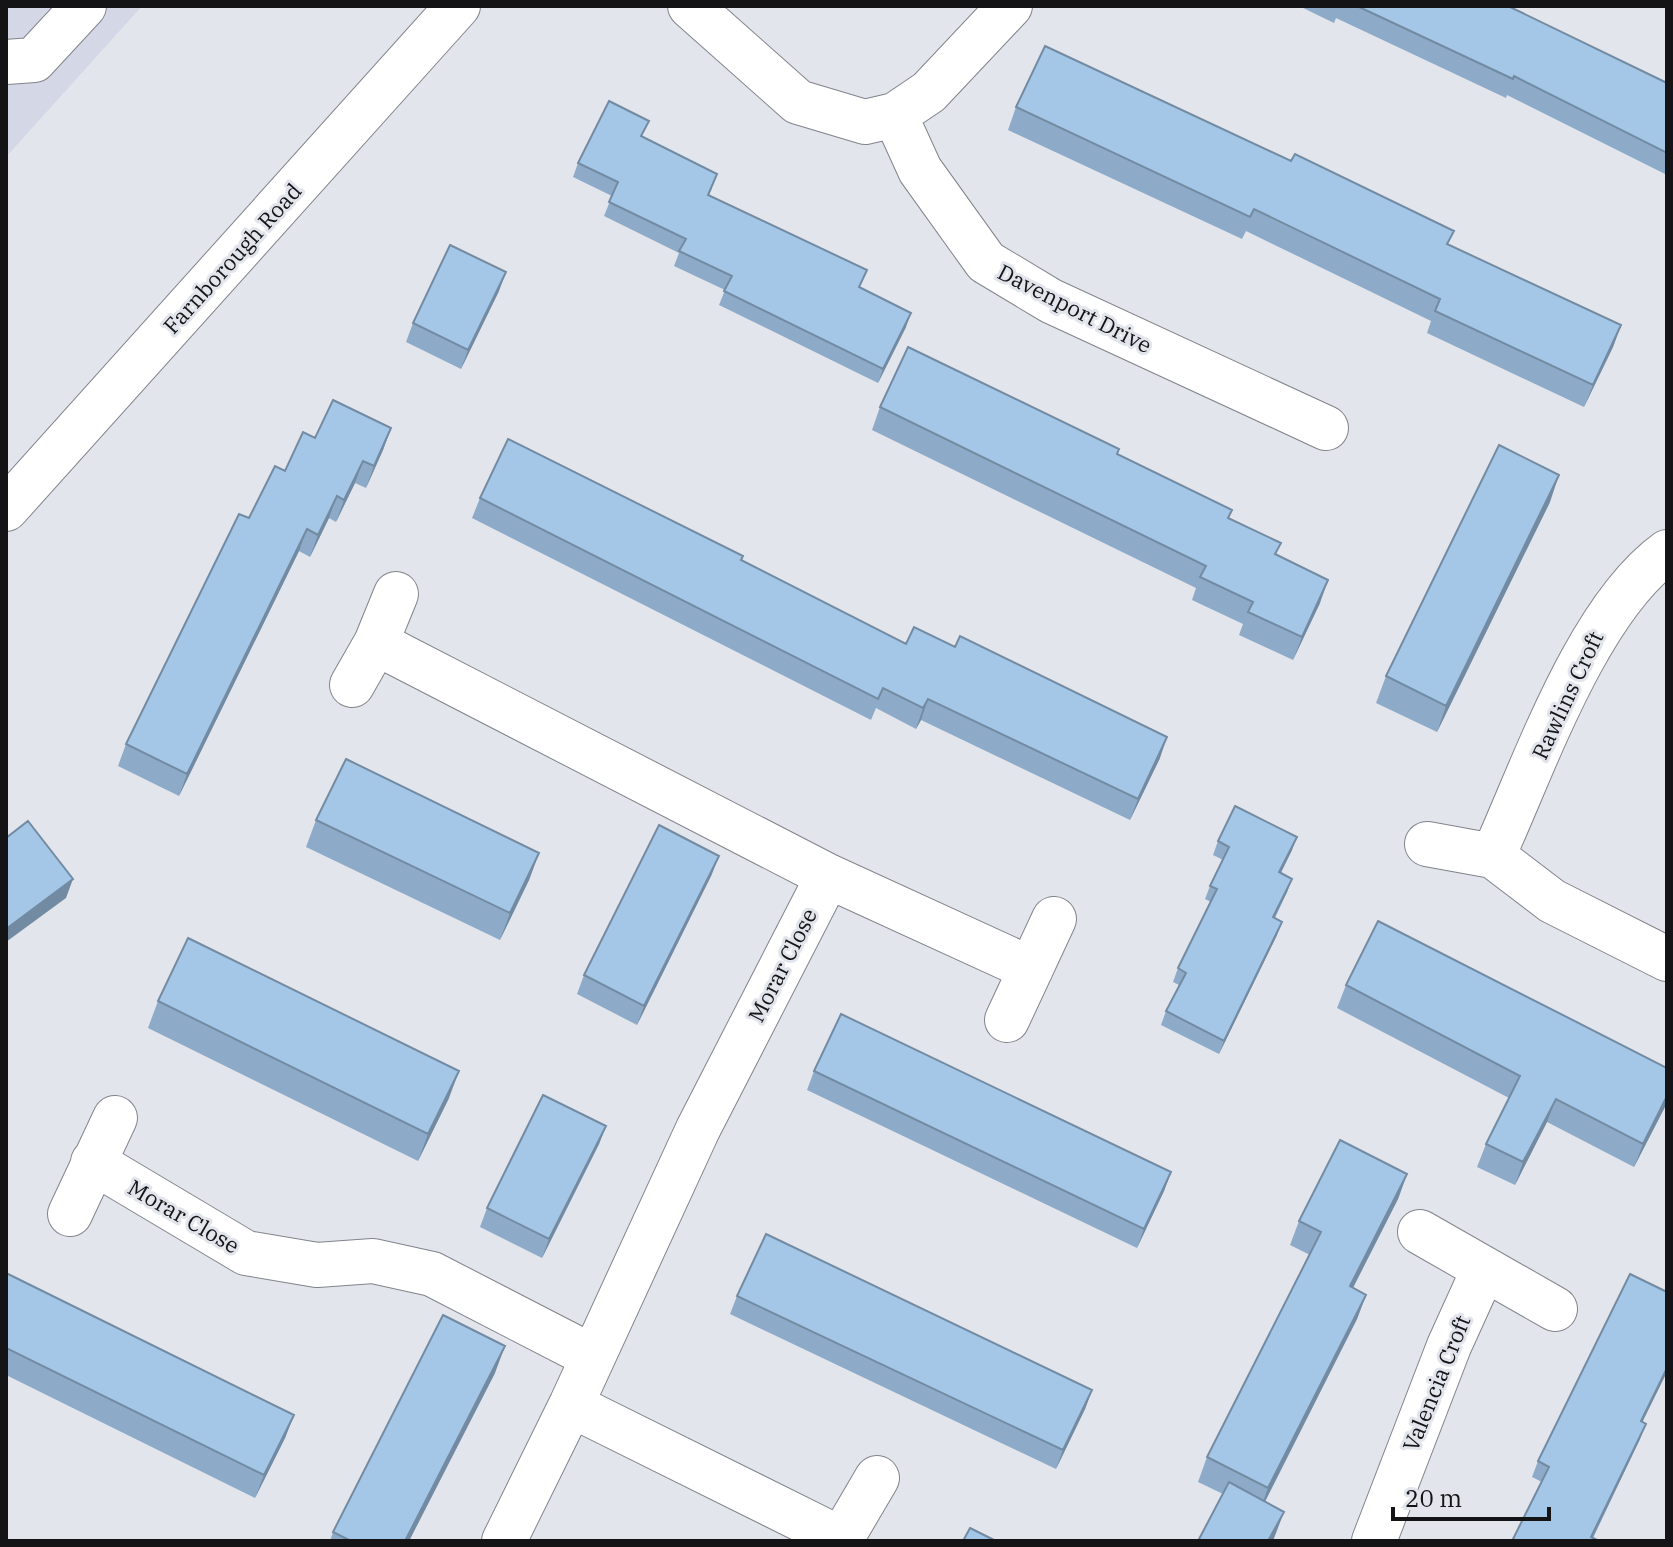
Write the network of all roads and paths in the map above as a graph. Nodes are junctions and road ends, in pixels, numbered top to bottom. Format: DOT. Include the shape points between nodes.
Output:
graph roads {
  1 [pos="84,6"];
  2 [pos="458,6"];
  3 [pos="690,6"];
  4 [pos="1010,6"];
  5 [pos="6,62"];
  6 [pos="895,115"];
  7 [pos="1326,428"];
  8 [pos="6,509"];
  9 [pos="1667,552"];
  10 [pos="396,594"];
  11 [pos="376,643"];
  12 [pos="352,685"];
  13 [pos="1427,844"];
  14 [pos="1493,856"];
  15 [pos="828,876"];
  16 [pos="1054,919"];
  17 [pos="1667,959"];
  18 [pos="1031,969"];
  19 [pos="1007,1020"];
  20 [pos="115,1118"];
  21 [pos="93,1162"];
  22 [pos="70,1214"];
  23 [pos="1420,1232"];
  24 [pos="1483,1271"];
  25 [pos="1555,1309"];
  26 [pos="593,1357"];
  27 [pos="571,1405"];
  28 [pos="877,1478"];
  29 [pos="841,1540"];
  30 [pos="504,1541"];
  31 [pos="1374,1541"];
  1 -- 5 [label="street" via="34,60"];
  2 -- 8 [label="street, Farnborough Road"];
  3 -- 6 [label="street" via="798,102 865,122"];
  4 -- 6 [label="street" via="929,92"];
  6 -- 7 [label="street, Davenport Drive" via="920,170 986,262 1051,301"];
  9 -- 14 [label="street, Rawlins Croft" via="1603,619"];
  10 -- 11 [label="street"];
  11 -- 12 [label="street"];
  11 -- 15 [label="street"];
  13 -- 14 [label="street"];
  14 -- 17 [label="street" via="1552,901"];
  15 -- 18 [label="street"];
  15 -- 26 [label="street, Morar Close" via="698,1129"];
  16 -- 18 [label="street"];
  18 -- 19 [label="street"];
  20 -- 21 [label="street"];
  21 -- 22 [label="street"];
  21 -- 26 [label="street, Morar Close" via="246,1253 317,1265 373,1261 432,1274"];
  23 -- 24 [label="street"];
  24 -- 25 [label="street"];
  24 -- 31 [label="street, Valencia Croft"];
  26 -- 27 [label="street, Morar Close"];
  27 -- 29 [label="street"];
  27 -- 30 [label="street, Morar Close"];
  28 -- 29 [label="street"];
}
